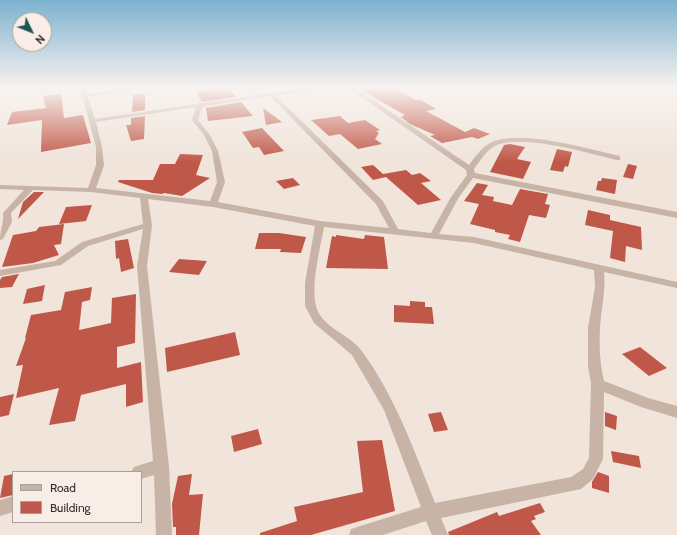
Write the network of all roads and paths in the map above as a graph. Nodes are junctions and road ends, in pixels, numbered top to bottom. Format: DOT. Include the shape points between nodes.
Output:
graph roads {
  1 [pos="89,112"];
  2 [pos="156,112"];
  3 [pos="197,112"];
  4 [pos="289,112"];
  5 [pos="386,112"];
  6 [pos="92,121"];
  7 [pos="617,158"];
  8 [pos="471,172"];
  9 [pos="0,187"];
  10 [pos="30,189"];
  11 [pos="91,190"];
  12 [pos="144,197"];
  13 [pos="213,204"];
  14 [pos="677,215"];
  15 [pos="148,224"];
  16 [pos="320,224"];
  17 [pos="394,230"];
  18 [pos="434,235"];
  19 [pos="0,237"];
  20 [pos="599,267"];
  21 [pos="0,273"];
  22 [pos="677,285"];
  23 [pos="598,384"];
  24 [pos="677,412"];
  25 [pos="162,466"];
  26 [pos="142,471"];
  27 [pos="12,504"];
  28 [pos="0,508"];
  29 [pos="430,512"];
  30 [pos="164,535"];
  31 [pos="357,535"];
  32 [pos="440,535"];
  1 -- 6 [label="street"];
  2 -- 6 [label="street"];
  3 -- 13 [label="street" via="195,120 215,151 221,182"];
  4 -- 17 [label="street" via="380,203"];
  5 -- 8 [label="street"];
  6 -- 11 [label="street" via="99,147 100,165"];
  7 -- 8 [label="street" via="544,142 507,141 495,143 480,156"];
  8 -- 14 [label="street"];
  8 -- 18 [label="street"];
  9 -- 10 [label="street"];
  10 -- 11 [label="street"];
  10 -- 19 [label="street" via="7,213 8,222"];
  11 -- 12 [label="street"];
  12 -- 13 [label="street"];
  12 -- 15 [label="street"];
  13 -- 16 [label="street"];
  15 -- 21 [label="street" via="85,244 58,263"];
  15 -- 25 [label="street" via="142,266"];
  16 -- 17 [label="street"];
  16 -- 29 [label="street" via="310,283 311,306 318,320 356,352 390,408"];
  17 -- 18 [label="street"];
  18 -- 20 [label="street" via="474,240"];
  20 -- 22 [label="street"];
  20 -- 23 [label="street" via="600,287 594,328 594,366"];
  23 -- 24 [label="street"];
  23 -- 29 [label="street" via="596,459 588,474 575,484"];
  25 -- 26 [label="street"];
  25 -- 30 [label="street"];
  27 -- 28 [label="street"];
  29 -- 31 [label="street"];
  29 -- 32 [label="street"];
}
